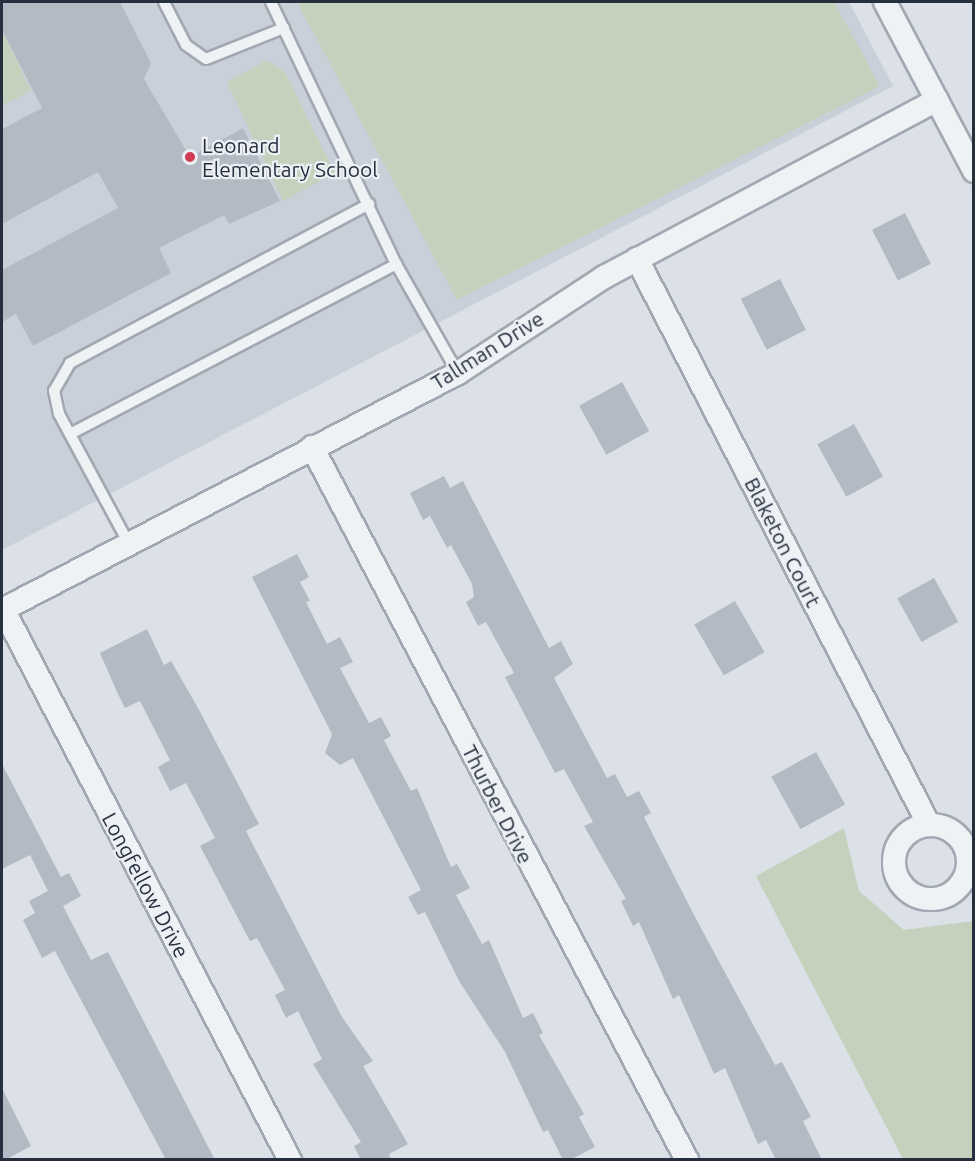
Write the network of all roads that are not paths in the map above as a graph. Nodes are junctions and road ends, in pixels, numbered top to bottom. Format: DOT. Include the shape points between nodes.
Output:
graph roads {
  1 [pos="164,2"];
  2 [pos="272,2"];
  3 [pos="885,2"];
  4 [pos="284,28"];
  5 [pos="937,100"];
  6 [pos="967,143"];
  7 [pos="974,171"];
  8 [pos="369,204"];
  9 [pos="637,259"];
  10 [pos="396,264"];
  11 [pos="458,373"];
  12 [pos="70,434"];
  13 [pos="312,447"];
  14 [pos="129,544"];
  15 [pos="2,610"];
  16 [pos="929,825"];
  17 [pos="290,1160"];
  18 [pos="687,1160"];
  1 -- 4 [label="lane" via="186,45 207,59"];
  2 -- 4 [label="lane"];
  3 -- 5 [label="street"];
  4 -- 8 [label="lane"];
  5 -- 6 [label="street"];
  5 -- 9 [label="street, Tallman Drive"];
  6 -- 7 [label="street"];
  8 -- 10 [label="lane"];
  8 -- 12 [label="lane" via="70,363 54,391"];
  9 -- 11 [label="street, Tallman Drive"];
  9 -- 16 [label="street, Blaketon Court"];
  10 -- 11 [label="lane"];
  10 -- 12 [label="lane"];
  11 -- 13 [label="street, Tallman Drive"];
  12 -- 14 [label="lane"];
  13 -- 14 [label="street, Tallman Drive"];
  13 -- 18 [label="street, Thurber Drive"];
  14 -- 15 [label="street, Tallman Drive"];
  15 -- 17 [label="street, Longfellow Drive"];
}
